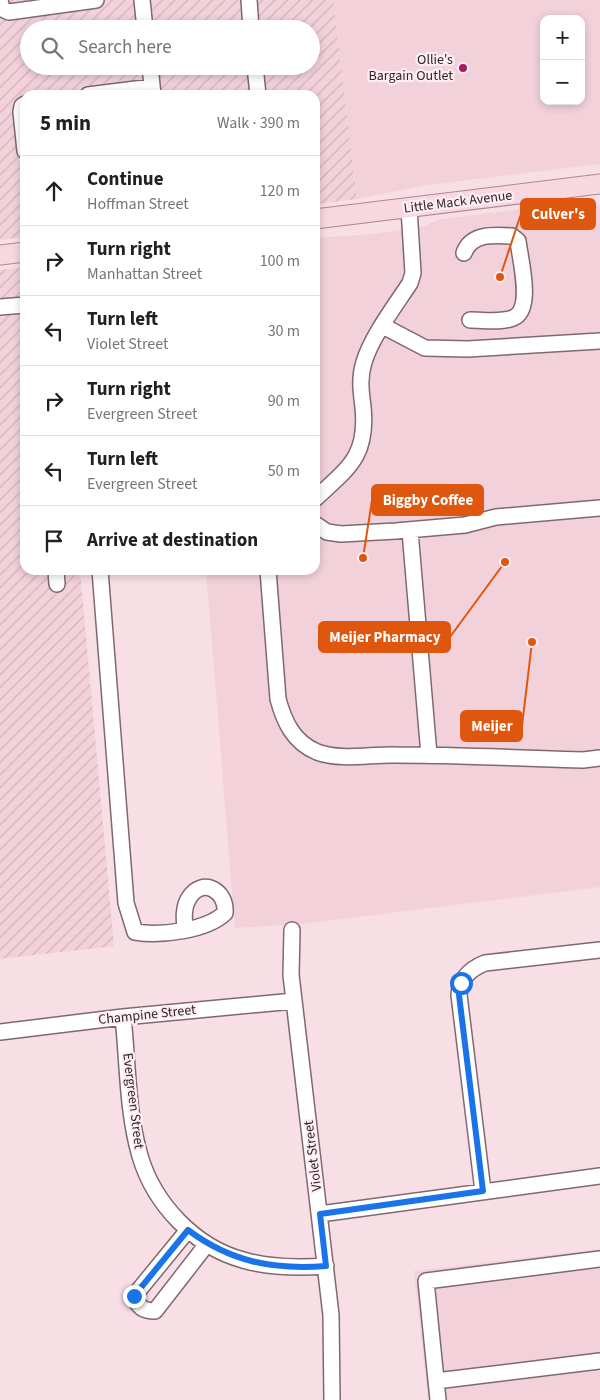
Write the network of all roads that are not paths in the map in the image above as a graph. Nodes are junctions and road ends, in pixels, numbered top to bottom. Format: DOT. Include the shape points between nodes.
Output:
graph roads {
  1 [pos="0,0"];
  2 [pos="96,0"];
  3 [pos="142,0"];
  4 [pos="249,0"];
  5 [pos="144,20"];
  6 [pos="250,20"];
  7 [pos="151,75"];
  8 [pos="256,75"];
  9 [pos="153,90"];
  10 [pos="257,90"];
  11 [pos="600,184"];
  12 [pos="409,208"];
  13 [pos="320,218"];
  14 [pos="20,253"];
  15 [pos="464,253"];
  16 [pos="0,255"];
  17 [pos="20,305"];
  18 [pos="0,307"];
  19 [pos="470,320"];
  20 [pos="383,326"];
  21 [pos="600,341"];
  22 [pos="320,495"];
  23 [pos="600,508"];
  24 [pos="320,527"];
  25 [pos="410,531"];
  26 [pos="100,575"];
  27 [pos="268,575"];
  28 [pos="428,755"];
  29 [pos="600,758"];
  30 [pos="185,930"];
  31 [pos="292,930"];
  32 [pos="600,950"];
  33 [pos="294,1001"];
  34 [pos="123,1017"];
  35 [pos="0,1032"];
  36 [pos="600,1176"];
  37 [pos="483,1191"];
  38 [pos="320,1214"];
  39 [pos="188,1230"];
  40 [pos="206,1244"];
  41 [pos="600,1259"];
  42 [pos="326,1266"];
  43 [pos="600,1361"];
  44 [pos="436,1382"];
  45 [pos="332,1400"];
  46 [pos="438,1400"];
  1 -- 2 [label="street" via="2,9 9,12"];
  3 -- 5 [label="street"];
  4 -- 6 [label="street"];
  7 -- 9 [label="street"];
  8 -- 10 [label="street"];
  11 -- 12 [label="main road, Little Mack Avenue"];
  12 -- 13 [label="main road, Little Mack Avenue"];
  12 -- 20 [label="street" via="413,273"];
  14 -- 16 [label="main road"];
  15 -- 19 [label="street" via="474,238 512,236 518,241 525,295 523,310 515,317"];
  17 -- 18 [label="street"];
  20 -- 21 [label="street" via="425,348 468,349"];
  20 -- 22 [label="street" via="364,361 360,385 364,434 360,447 354,461"];
  23 -- 25 [label="street" via="496,517 465,525"];
  24 -- 25 [label="street" via="341,534"];
  25 -- 28 [label="street"];
  26 -- 30 [label="street" via="130,921 135,932 148,934"];
  27 -- 28 [label="street" via="278,699 294,737 316,752 336,756"];
  28 -- 29 [label="street"];
  31 -- 33 [label="street, Violet Street"];
  32 -- 37 [label="street" via="485,963 464,978 459,995"];
  33 -- 34 [label="street, Champine Street"];
  33 -- 38 [label="street, Violet Street"];
  34 -- 35 [label="street, Champine Street"];
  34 -- 39 [label="street, Evergreen Street" via="133,1122 140,1157 164,1203"];
  36 -- 37 [label="street"];
  37 -- 38 [label="street"];
  38 -- 42 [label="street, Violet Street"];
  39 -- 40 [label="street, Evergreen Street"];
  39 -- 40 [label="street" via="134,1296 137,1305 146,1311 155,1311"];
  40 -- 42 [label="street, Evergreen Street" via="242,1260 266,1265"];
  41 -- 44 [label="street" via="426,1281"];
  42 -- 45 [label="street, Violet Street" via="333,1354"];
  43 -- 44 [label="street"];
  44 -- 46 [label="street"];
}
